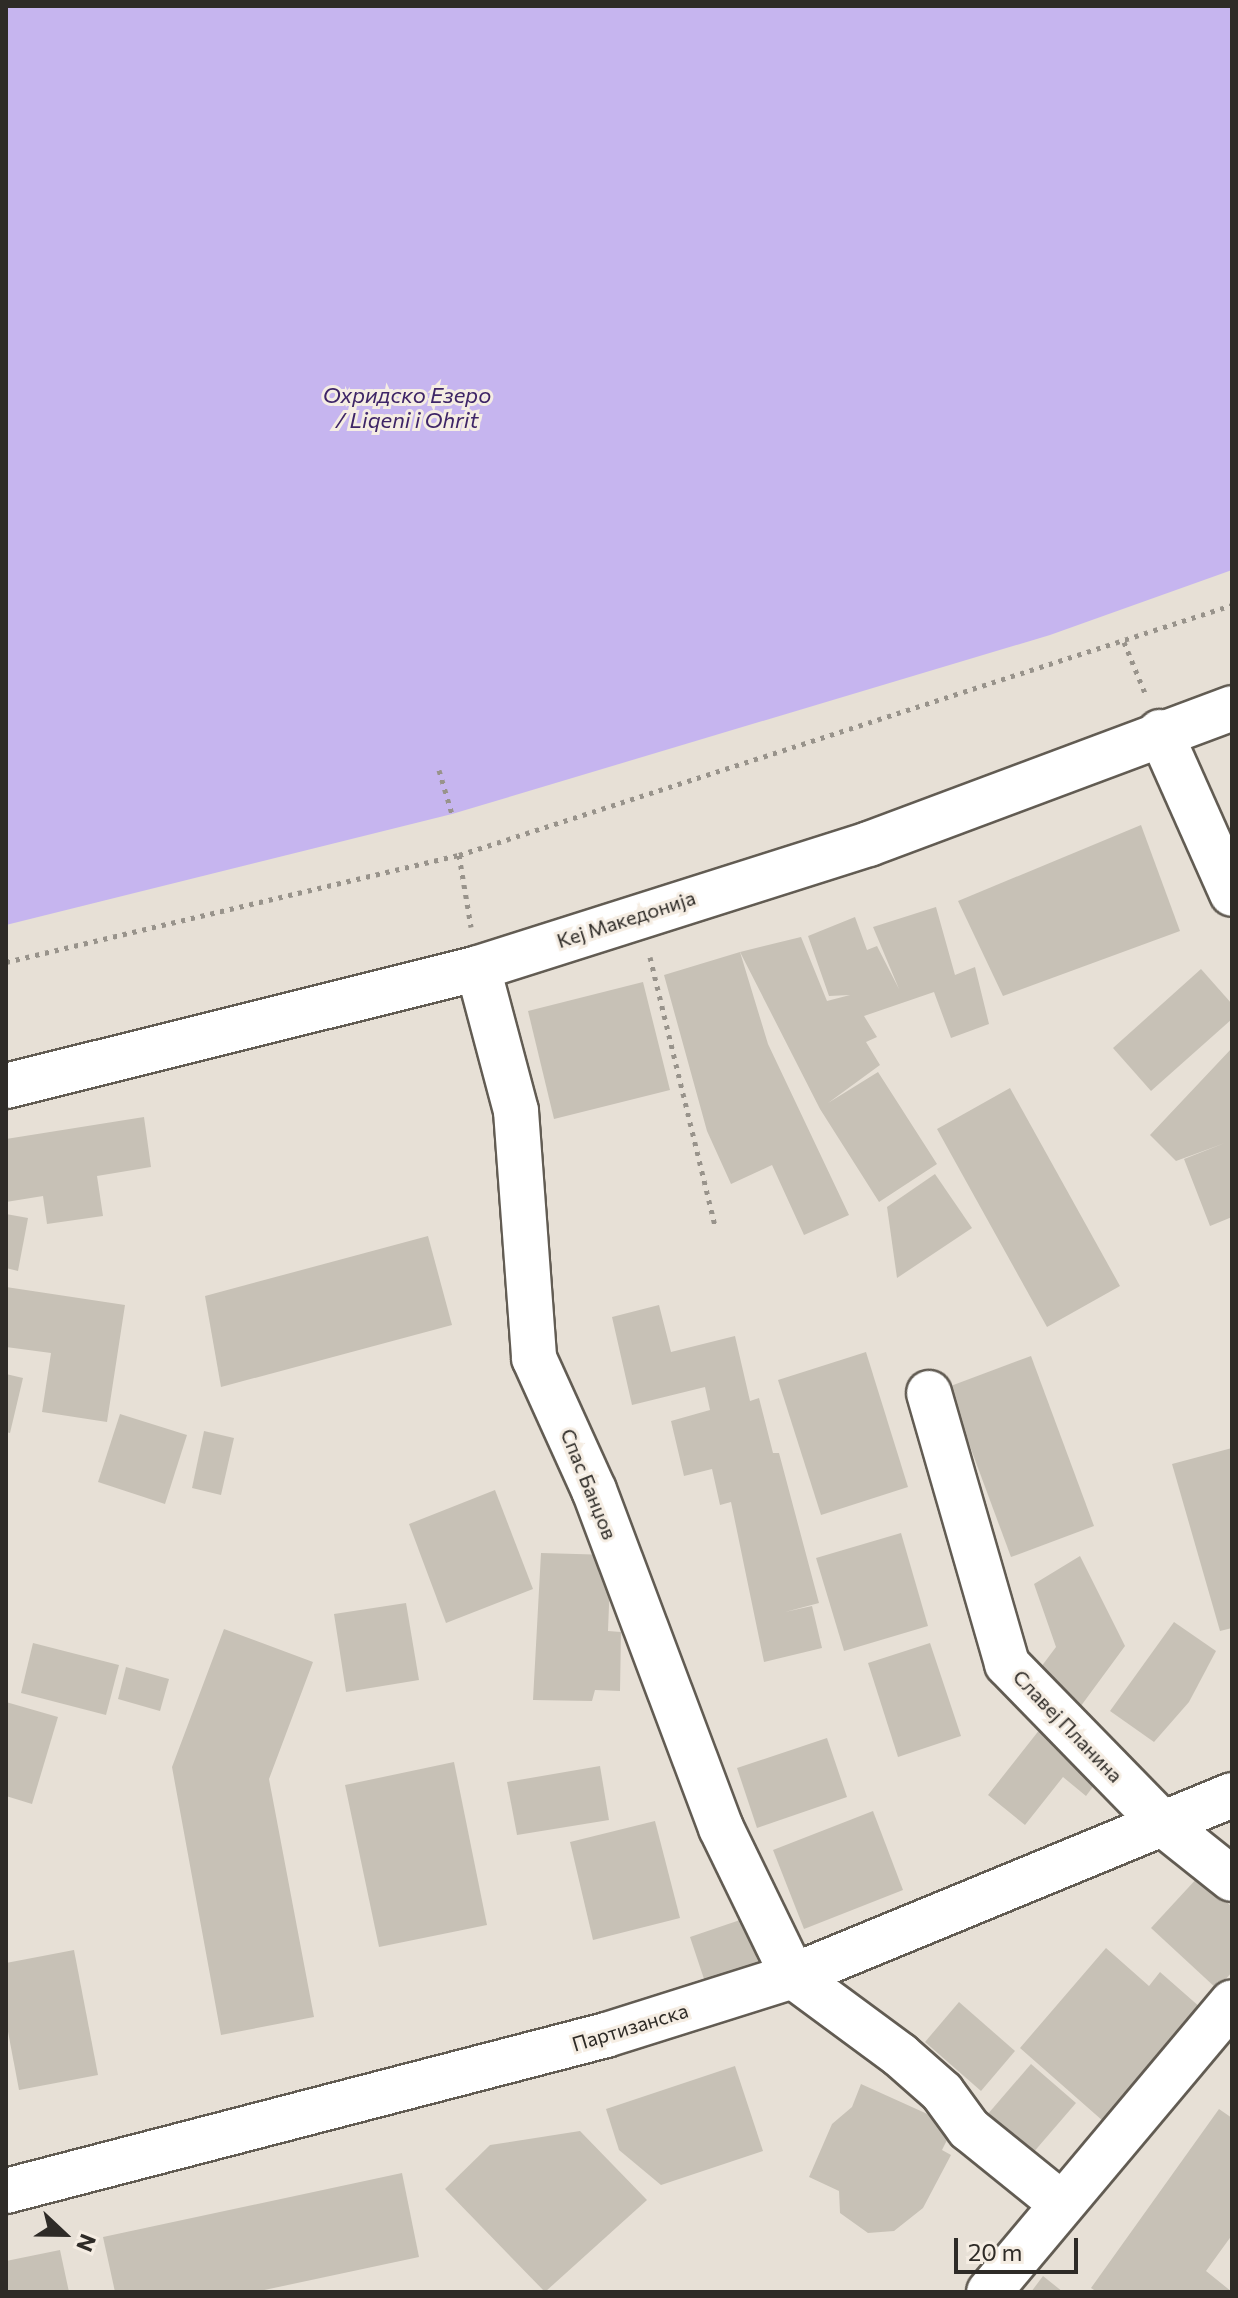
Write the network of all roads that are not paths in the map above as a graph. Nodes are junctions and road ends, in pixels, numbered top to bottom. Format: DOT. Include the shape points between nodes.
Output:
graph roads {
  1 [pos="1232,708"];
  2 [pos="1160,732"];
  3 [pos="1232,894"];
  4 [pos="478,968"];
  5 [pos="6,1086"];
  6 [pos="929,1393"];
  7 [pos="1232,1795"];
  8 [pos="1163,1824"];
  9 [pos="1232,1879"];
  10 [pos="793,1976"];
  11 [pos="1232,2002"];
  12 [pos="6,2191"];
  13 [pos="1062,2204"];
  14 [pos="989,2292"];
  1 -- 2 [label="street, Кеј Македонија"];
  2 -- 3 [label="street"];
  2 -- 4 [label="street, Кеј Македонија" via="869,844"];
  4 -- 5 [label="street, Кеј Македонија"];
  4 -- 10 [label="street, Спас Банџов" via="516,1111 534,1358 594,1490 721,1828"];
  6 -- 8 [label="street, Славеј Планина" via="1007,1664"];
  7 -- 8 [label="street, Партизанска"];
  8 -- 9 [label="street, Славеј Планина"];
  8 -- 10 [label="street, Партизанска"];
  10 -- 12 [label="street, Партизанска" via="606,2035"];
  10 -- 13 [label="street" via="900,2055 942,2092 969,2129"];
  11 -- 13 [label="street"];
  13 -- 14 [label="street"];
}
